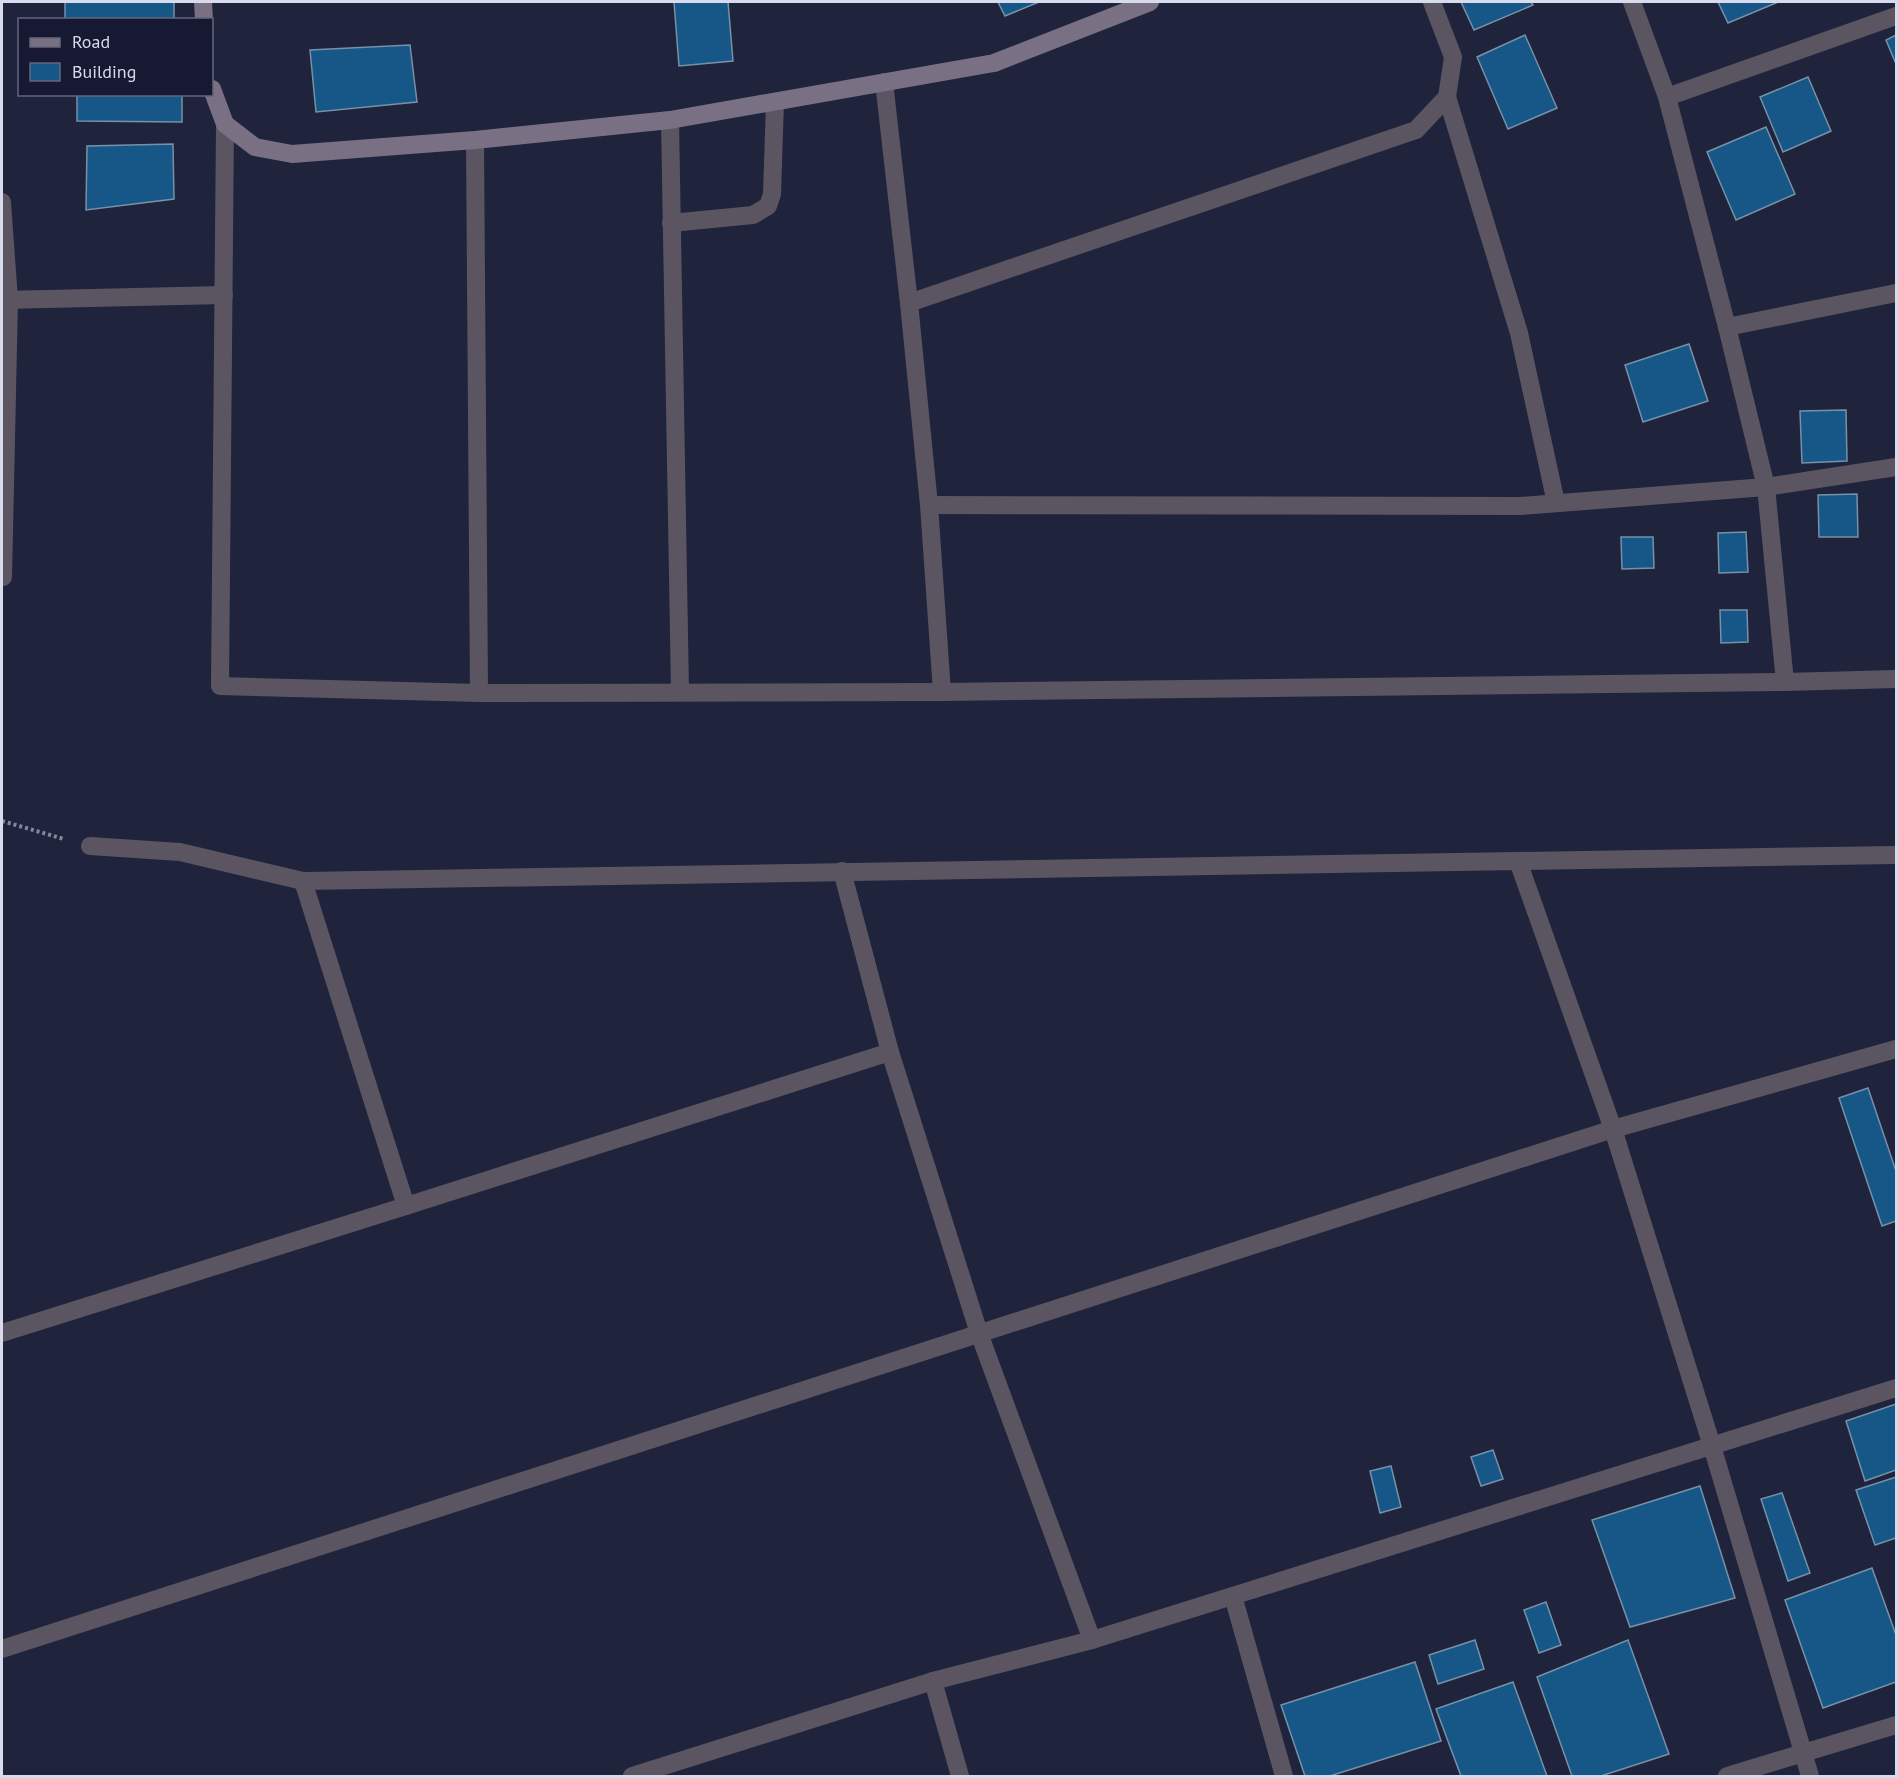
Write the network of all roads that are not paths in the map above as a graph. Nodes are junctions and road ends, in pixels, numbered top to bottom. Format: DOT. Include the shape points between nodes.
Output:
graph roads {
  1 [pos="203,2"];
  2 [pos="1150,2"];
  3 [pos="1432,2"];
  4 [pos="1632,2"];
  5 [pos="1896,16"];
  6 [pos="204,18"];
  7 [pos="884,82"];
  8 [pos="213,92"];
  9 [pos="1447,97"];
  10 [pos="1667,97"];
  11 [pos="775,102"];
  12 [pos="670,120"];
  13 [pos="225,124"];
  14 [pos="475,140"];
  15 [pos="2,202"];
  16 [pos="671,223"];
  17 [pos="1896,294"];
  18 [pos="224,295"];
  19 [pos="5,300"];
  20 [pos="909,303"];
  21 [pos="1727,327"];
  22 [pos="1896,467"];
  23 [pos="1766,487"];
  24 [pos="1556,503"];
  25 [pos="929,505"];
  26 [pos="3,577"];
  27 [pos="1896,679"];
  28 [pos="1785,682"];
  29 [pos="680,691"];
  30 [pos="942,692"];
  31 [pos="479,693"];
  32 [pos="90,846"];
  33 [pos="1896,855"];
  34 [pos="1518,861"];
  35 [pos="842,871"];
  36 [pos="303,881"];
  37 [pos="1896,1049"];
  38 [pos="890,1052"];
  39 [pos="1613,1129"];
  40 [pos="406,1206"];
  41 [pos="2,1333"];
  42 [pos="979,1333"];
  43 [pos="1896,1388"];
  44 [pos="1712,1446"];
  45 [pos="1233,1596"];
  46 [pos="1092,1640"];
  47 [pos="2,1649"];
  48 [pos="933,1681"];
  49 [pos="1896,1725"];
  50 [pos="1803,1753"];
  51 [pos="632,1776"];
  52 [pos="960,1776"];
  53 [pos="1284,1776"];
  54 [pos="1727,1776"];
  55 [pos="1810,1776"];
  1 -- 6 [label="street"];
  2 -- 7 [label="street" via="994,63"];
  3 -- 9 [label="street" via="1453,57"];
  4 -- 10 [label="street"];
  5 -- 10 [label="street"];
  7 -- 11 [label="street"];
  7 -- 20 [label="street"];
  8 -- 13 [label="street"];
  9 -- 20 [label="street" via="1416,130"];
  9 -- 24 [label="street" via="1519,333"];
  10 -- 21 [label="street"];
  11 -- 12 [label="street"];
  11 -- 16 [label="street" via="772,194 768,206 753,215"];
  12 -- 14 [label="street"];
  12 -- 16 [label="street"];
  13 -- 14 [label="street" via="255,147 292,154"];
  13 -- 18 [label="street"];
  14 -- 31 [label="street"];
  15 -- 19 [label="street"];
  16 -- 29 [label="street"];
  17 -- 21 [label="street"];
  18 -- 19 [label="street"];
  18 -- 31 [label="street" via="220,686"];
  19 -- 26 [label="street"];
  20 -- 25 [label="street"];
  21 -- 23 [label="street"];
  22 -- 23 [label="street"];
  23 -- 24 [label="street"];
  23 -- 28 [label="street"];
  24 -- 25 [label="street"];
  25 -- 30 [label="street"];
  27 -- 28 [label="street"];
  28 -- 30 [label="street"];
  29 -- 30 [label="street"];
  29 -- 31 [label="street"];
  32 -- 36 [label="street" via="180,852"];
  33 -- 34 [label="street"];
  34 -- 35 [label="street"];
  34 -- 39 [label="street"];
  35 -- 36 [label="street"];
  35 -- 38 [label="street"];
  36 -- 40 [label="street"];
  37 -- 39 [label="street"];
  38 -- 40 [label="street"];
  38 -- 42 [label="street"];
  39 -- 42 [label="street"];
  39 -- 44 [label="street"];
  40 -- 41 [label="street"];
  42 -- 46 [label="street"];
  42 -- 47 [label="street"];
  43 -- 44 [label="street"];
  44 -- 45 [label="street"];
  44 -- 50 [label="street"];
  45 -- 46 [label="street"];
  45 -- 53 [label="street"];
  46 -- 48 [label="street"];
  48 -- 51 [label="street"];
  48 -- 52 [label="street"];
  49 -- 50 [label="street"];
  50 -- 54 [label="street"];
  50 -- 55 [label="street"];
}
